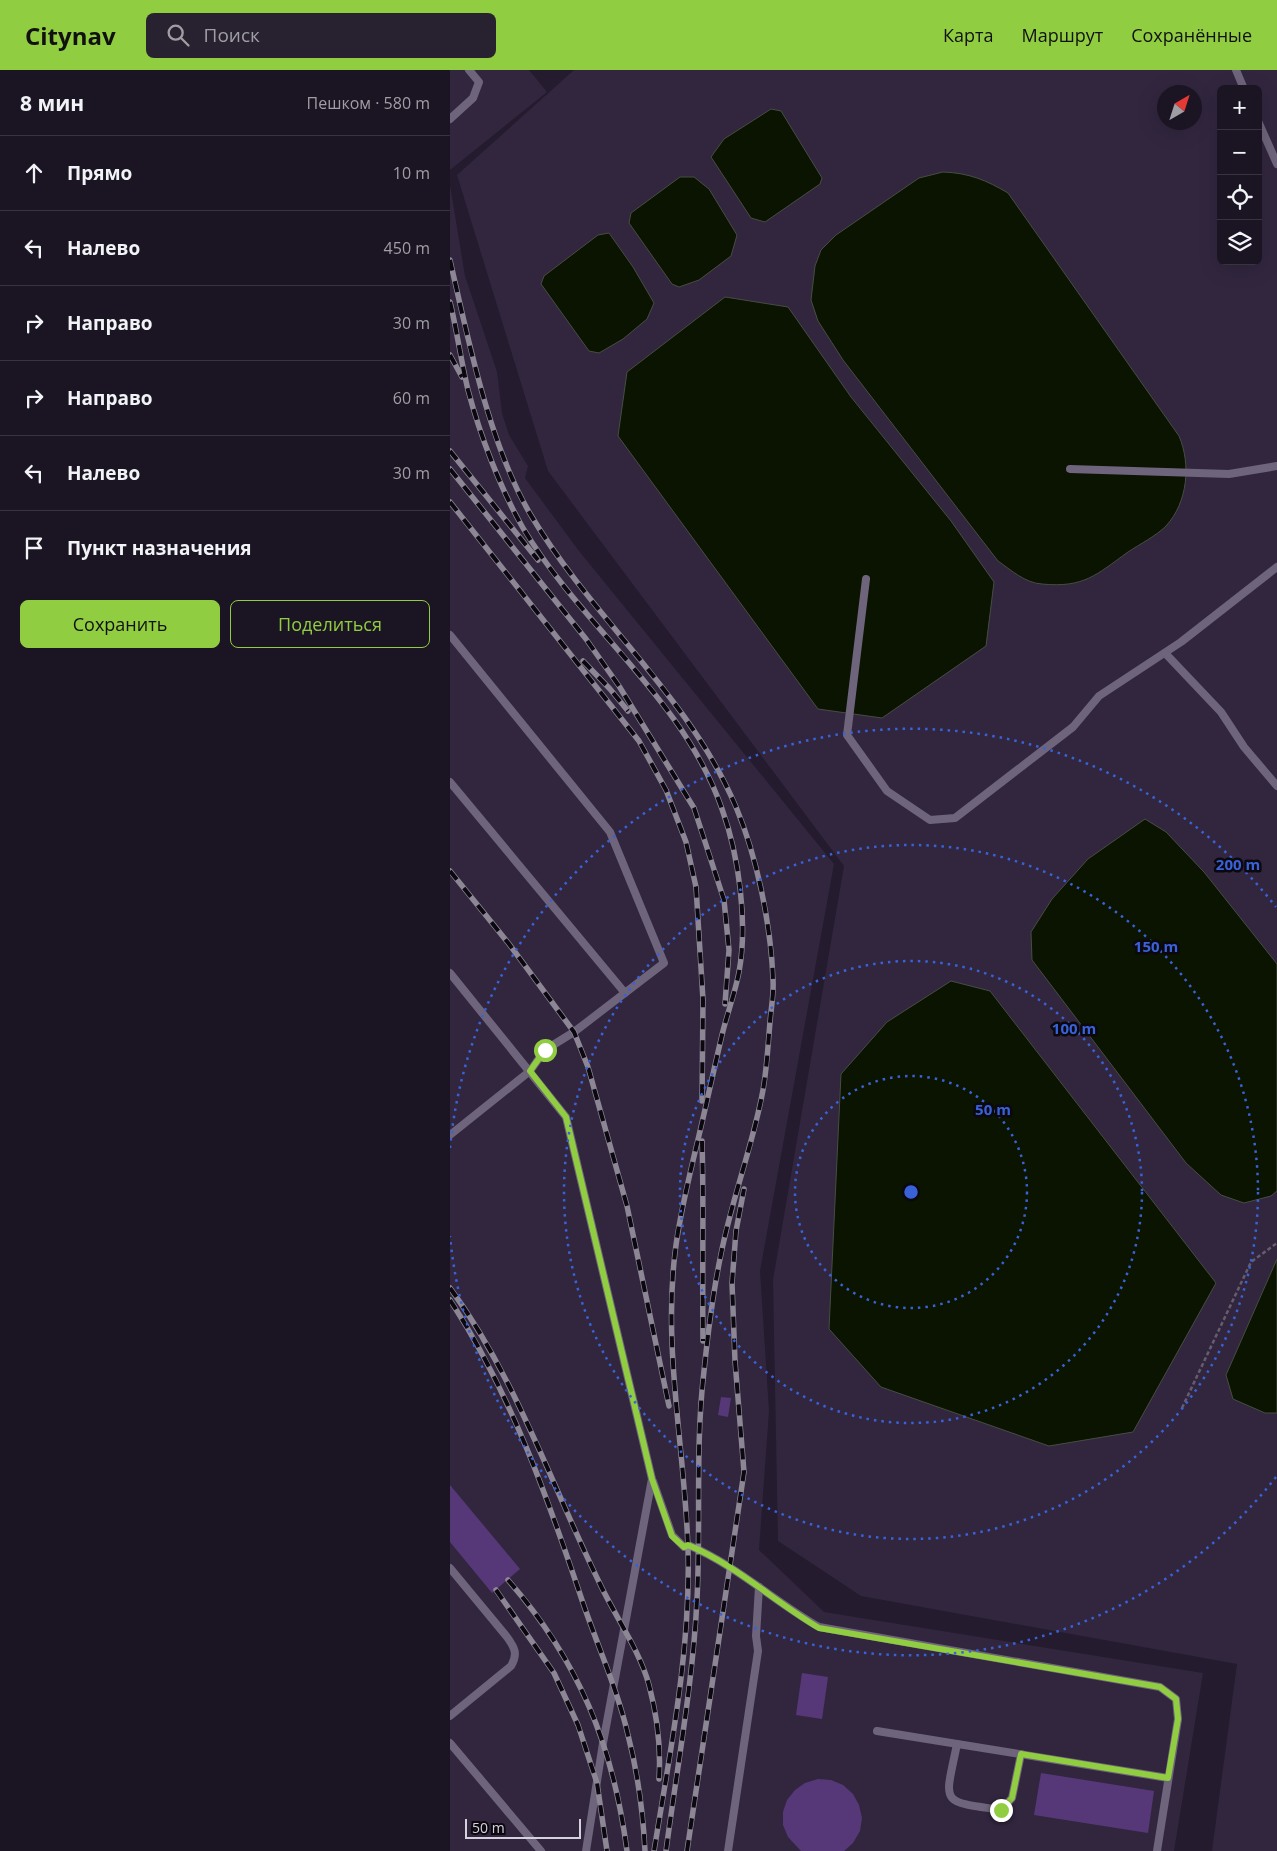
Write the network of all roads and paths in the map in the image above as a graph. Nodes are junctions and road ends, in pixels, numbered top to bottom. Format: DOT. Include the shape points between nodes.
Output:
graph roads {
  1 [pos="469,70"];
  2 [pos="1236,70"];
  3 [pos="1242,85"];
  4 [pos="450,119"];
  5 [pos="1262,130"];
  6 [pos="1277,164"];
  7 [pos="1277,466"];
  8 [pos="1070,469"];
  9 [pos="1277,567"];
  10 [pos="866,578"];
  11 [pos="450,634"];
  12 [pos="1165,652"];
  13 [pos="450,782"];
  14 [pos="1277,786"];
  15 [pos="450,973"];
  16 [pos="625,993"];
  17 [pos="530,1071"];
  18 [pos="450,1135"];
  19 [pos="1277,1243"];
  20 [pos="1182,1408"];
  21 [pos="652,1479"];
  22 [pos="450,1568"];
  23 [pos="759,1587"];
  24 [pos="450,1716"];
  25 [pos="877,1731"];
  26 [pos="450,1743"];
  27 [pos="957,1744"];
  28 [pos="1021,1754"];
  29 [pos="1168,1778"];
  30 [pos="541,1851"];
  31 [pos="586,1851"];
  32 [pos="728,1851"];
  33 [pos="1157,1851"];
  1 -- 4 [label="lane" via="479,82 473,98"];
  2 -- 3 [label="lane"];
  5 -- 6 [label="lane"];
  7 -- 8 [label="lane" via="1229,474"];
  9 -- 12 [label="lane"];
  10 -- 12 [label="lane" via="847,735 887,791 930,820 955,818 1073,727 1099,696"];
  11 -- 16 [label="lane" via="610,832 664,963"];
  12 -- 14 [label="lane" via="1221,712 1244,747"];
  13 -- 16 [label="lane"];
  15 -- 17 [label="lane"];
  16 -- 17 [label="lane" via="545,1050"];
  17 -- 18 [label="lane"];
  17 -- 21 [label="lane" via="566,1117"];
  19 -- 20 [label="path" via="1251,1262"];
  21 -- 23 [label="lane" via="672,1536 684,1547 688,1545 698,1549"];
  21 -- 31 [label="lane"];
  22 -- 24 [label="lane" via="507,1637 515,1649 516,1658 511,1666"];
  23 -- 29 [label="lane" via="819,1628 1160,1687 1176,1699 1178,1719"];
  23 -- 32 [label="lane" via="758,1651"];
  25 -- 27 [label="lane"];
  26 -- 30 [label="lane"];
  27 -- 28 [label="lane"];
  27 -- 28 [label="lane" via="948,1790 952,1799 968,1805 1001,1810 1012,1798"];
  28 -- 29 [label="lane"];
  29 -- 33 [label="lane"];
}
